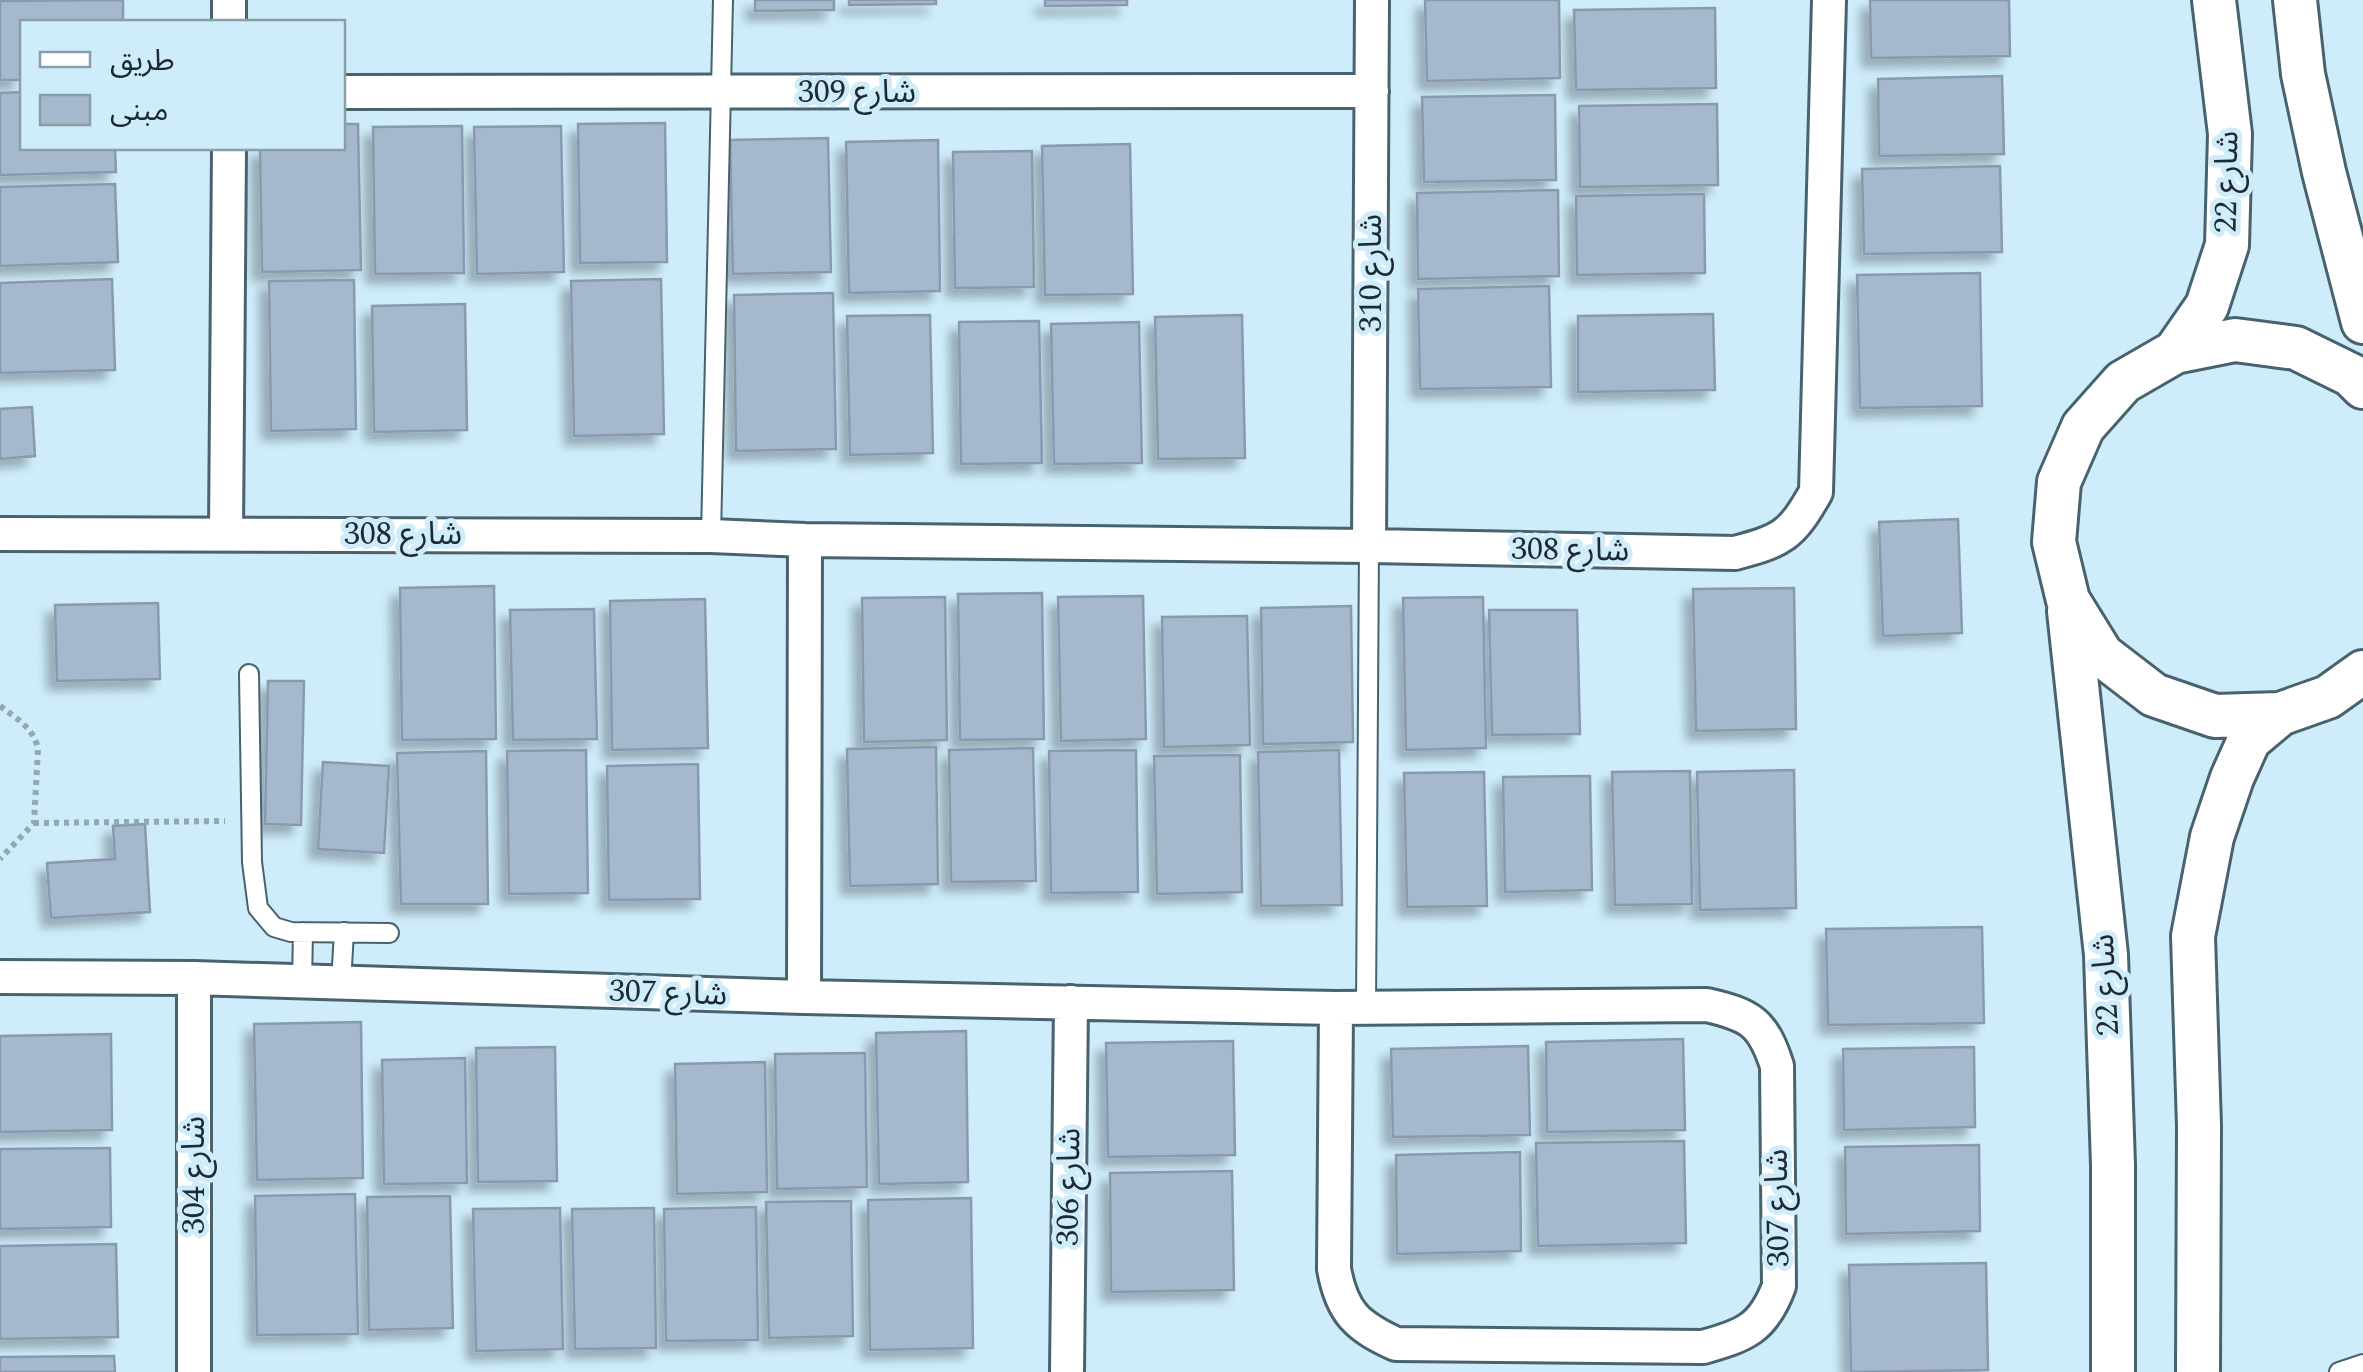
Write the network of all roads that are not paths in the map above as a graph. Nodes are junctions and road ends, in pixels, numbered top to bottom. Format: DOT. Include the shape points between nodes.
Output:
graph roads {
  1 [pos="723,0"];
  2 [pos="1372,0"];
  3 [pos="1829,0"];
  4 [pos="2214,0"];
  5 [pos="2295,0"];
  6 [pos="1372,91"];
  7 [pos="345,92"];
  8 [pos="721,92"];
  9 [pos="230,150"];
  10 [pos="2363,322"];
  11 [pos="2175,352"];
  12 [pos="2363,387"];
  13 [pos="226,533"];
  14 [pos="0,534"];
  15 [pos="711,536"];
  16 [pos="805,540"];
  17 [pos="1370,546"];
  18 [pos="2068,600"];
  19 [pos="2363,672"];
  20 [pos="249,674"];
  21 [pos="2280,714"];
  22 [pos="303,932"];
  23 [pos="344,932"];
  24 [pos="389,933"];
  25 [pos="0,977"];
  26 [pos="194,978"];
  27 [pos="302,981"];
  28 [pos="341,982"];
  29 [pos="804,997"];
  30 [pos="1071,1002"];
  31 [pos="1351,1008"];
  32 [pos="2363,1364"];
  33 [pos="194,1372"];
  34 [pos="1067,1372"];
  35 [pos="2112,1372"];
  36 [pos="2198,1372"];
  37 [pos="2338,1372"];
  1 -- 8 [label="lane"];
  2 -- 6 [label="street, شارع 310"];
  3 -- 17 [label="street, شارع 308" via="1816,492 1798,523 1772,543 1735,553"];
  4 -- 11 [label="street, شارع 22" via="2230,134 2227,245 2206,306"];
  5 -- 10 [label="street" via="2303,74"];
  6 -- 8 [label="street, شارع 309"];
  6 -- 17 [label="street, شارع 310"];
  7 -- 8 [label="street, شارع 309"];
  8 -- 15 [label="lane"];
  9 -- 13 [label="street"];
  11 -- 12 [label="street" via="2235,340 2296,348"];
  11 -- 18 [label="street" via="2123,382 2084,426 2059,482 2054,542"];
  13 -- 14 [label="street, شارع 308"];
  13 -- 15 [label="street, شارع 308"];
  15 -- 16 [label="street, شارع 308"];
  16 -- 17 [label="street, شارع 308"];
  16 -- 29 [label="street"];
  17 -- 31 [label="lane"];
  18 -- 21 [label="street" via="2102,656 2154,695 2215,716"];
  18 -- 35 [label="street, شارع 22" via="2106,954"];
  19 -- 21 [label="street" via="2328,697"];
  20 -- 22 [label="lane" via="258,908 274,927"];
  21 -- 36 [label="street" via="2248,740 2232,778 2212,837 2193,936"];
  22 -- 23 [label="lane"];
  22 -- 27 [label="lane"];
  23 -- 24 [label="lane"];
  23 -- 28 [label="lane"];
  25 -- 26 [label="street, شارع 307"];
  26 -- 27 [label="street, شارع 307"];
  26 -- 33 [label="street, شارع 304"];
  27 -- 28 [label="street, شارع 307"];
  28 -- 29 [label="street, شارع 307"];
  29 -- 30 [label="street, شارع 307"];
  30 -- 31 [label="street, شارع 307"];
  30 -- 34 [label="street, شارع 306"];
  31 -- 31 [label="street, شارع 307" via="1706,1006 1737,1012 1755,1024 1776,1066 1779,1286 1758,1325 1703,1347 1396,1344 1370,1332 1349,1314 1334,1269"];
  32 -- 37 [label="lane"];
}
